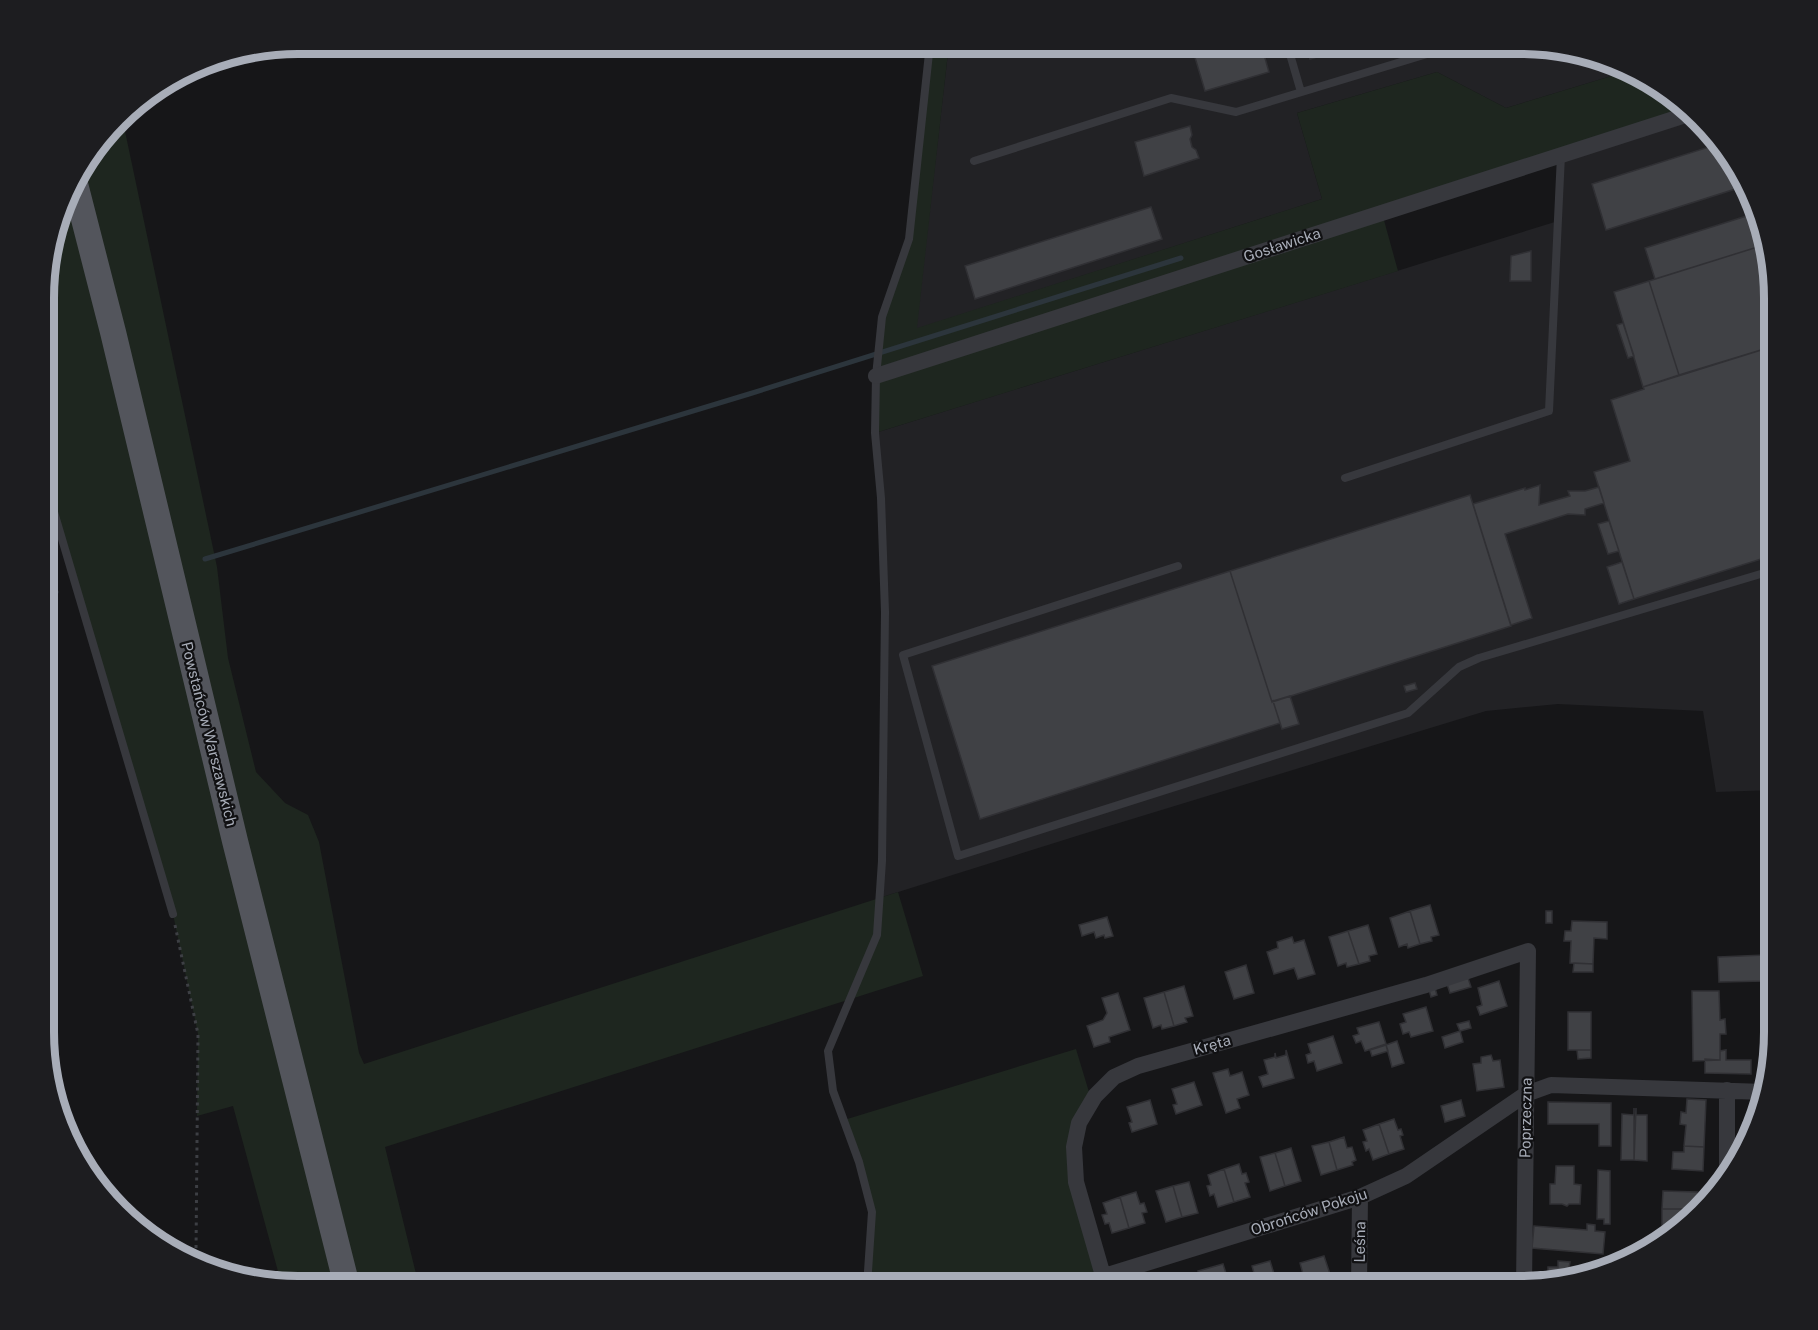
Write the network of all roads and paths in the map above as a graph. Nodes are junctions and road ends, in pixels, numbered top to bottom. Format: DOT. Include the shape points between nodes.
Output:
graph roads {
  1 [pos="929,54"];
  2 [pos="1290,54"];
  3 [pos="1427,54"];
  4 [pos="1301,92"];
  5 [pos="1682,116"];
  6 [pos="1561,155"];
  7 [pos="974,161"];
  8 [pos="78,194"];
  9 [pos="876,376"];
  10 [pos="1345,478"];
  11 [pos="54,512"];
  12 [pos="1178,566"];
  13 [pos="1764,573"];
  14 [pos="172,914"];
  15 [pos="1528,951"];
  16 [pos="1727,1090"];
  17 [pos="1757,1092"];
  18 [pos="1526,1094"];
  19 [pos="1727,1160"];
  20 [pos="1360,1197"];
  21 [pos="196,1253"];
  22 [pos="344,1276"];
  23 [pos="868,1276"];
  24 [pos="1102,1276"];
  25 [pos="1122,1276"];
  26 [pos="1359,1276"];
  27 [pos="1524,1276"];
  1 -- 9 [label="lane" via="909,239 882,317"];
  2 -- 4 [label="lane"];
  3 -- 4 [label="lane"];
  4 -- 7 [label="lane" via="1236,112 1171,98"];
  5 -- 6 [label="street, Gosławicka"];
  6 -- 9 [label="street, Gosławicka"];
  6 -- 10 [label="lane" via="1549,411"];
  8 -- 22 [label="main road, Powstańców Warszawskich"];
  9 -- 23 [label="lane" via="875,433 885,612 882,861 877,934 828,1051 833,1091 872,1212"];
  11 -- 14 [label="lane"];
  12 -- 13 [label="lane" via="903,655 958,856 1408,713 1459,667 1479,658"];
  14 -- 21 [label="path" via="198,1034"];
  15 -- 18 [label="street, Poprzeczna"];
  15 -- 24 [label="street, Kręta" via="1426,985 1138,1066 1114,1077 1095,1096 1079,1123 1074,1147 1076,1182"];
  16 -- 17 [label="street, Obrońców Pokoju"];
  16 -- 18 [label="street, Obrońców Pokoju" via="1551,1085"];
  16 -- 19 [label="street"];
  18 -- 20 [label="street, Obrońców Pokoju" via="1406,1176"];
  18 -- 27 [label="street, Poprzeczna"];
  20 -- 25 [label="street, Obrońców Pokoju"];
  20 -- 26 [label="street, Leśna"];
}
